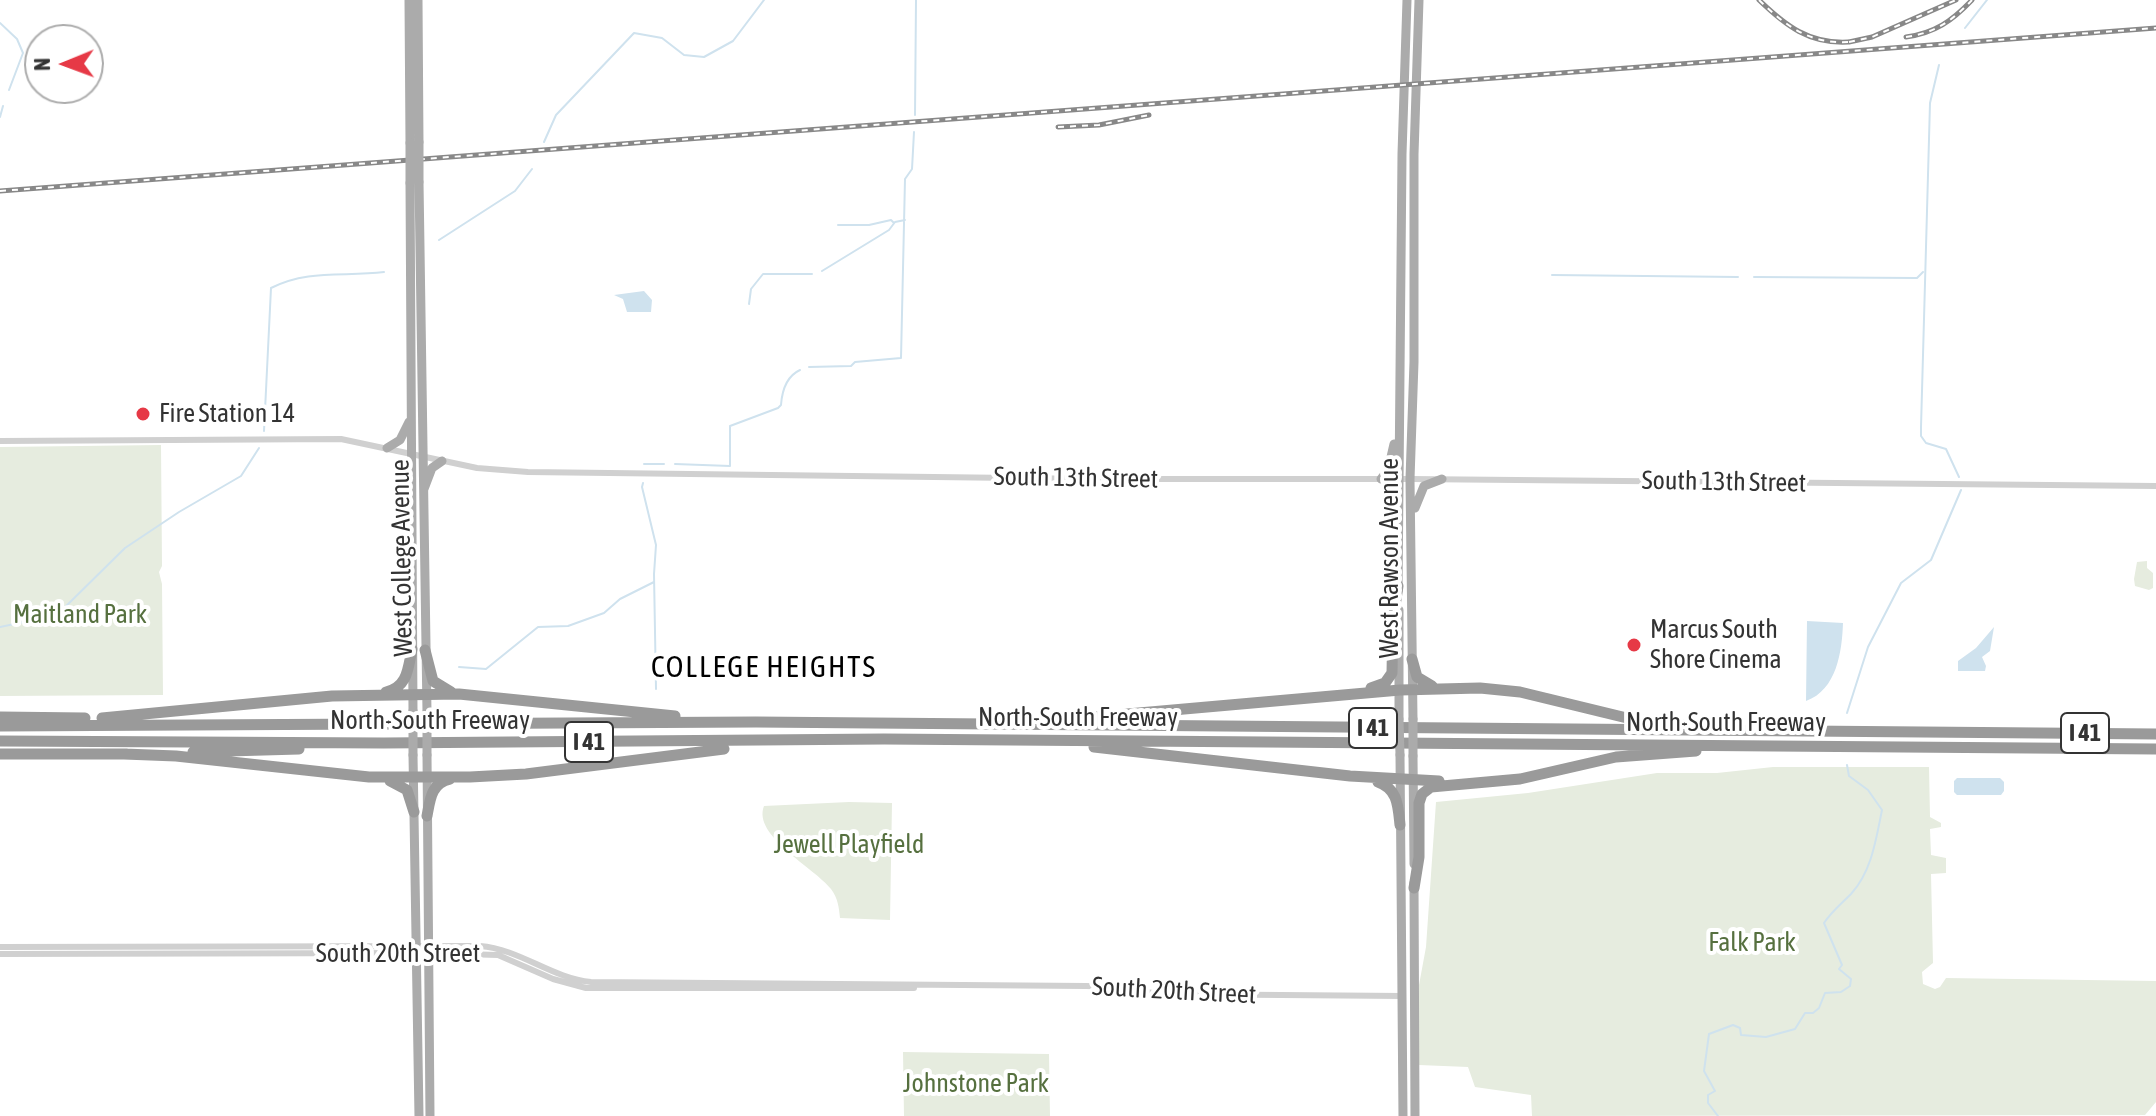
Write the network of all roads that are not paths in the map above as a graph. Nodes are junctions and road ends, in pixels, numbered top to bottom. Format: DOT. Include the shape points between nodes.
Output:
graph roads {
  1 [pos="409,0"];
  2 [pos="418,0"];
  3 [pos="1407,0"];
  4 [pos="1419,0"];
  5 [pos="415,142"];
  6 [pos="1401,363"];
  7 [pos="1414,363"];
  8 [pos="1413,408"];
  9 [pos="1400,411"];
  10 [pos="414,422"];
  11 [pos="1400,432"];
  12 [pos="0,441"];
  13 [pos="387,448"];
  14 [pos="416,455"];
  15 [pos="442,461"];
  16 [pos="1381,479"];
  17 [pos="1399,479"];
  18 [pos="1410,479"];
  19 [pos="1442,479"];
  20 [pos="2156,486"];
  21 [pos="422,496"];
  22 [pos="1398,586"];
  23 [pos="1411,597"];
  24 [pos="412,649"];
  25 [pos="425,650"];
  26 [pos="1412,659"];
  27 [pos="1444,688"];
  28 [pos="1406,690"];
  29 [pos="459,694"];
  30 [pos="369,695"];
  31 [pos="426,695"];
  32 [pos="412,696"];
  33 [pos="1328,696"];
  34 [pos="0,717"];
  35 [pos="102,718"];
  36 [pos="756,722"];
  37 [pos="346,724"];
  38 [pos="974,724"];
  39 [pos="0,726"];
  40 [pos="2156,726"];
  41 [pos="1773,732"];
  42 [pos="2014,733"];
  43 [pos="2156,734"];
  44 [pos="1019,740"];
  45 [pos="0,741"];
  46 [pos="794,742"];
  47 [pos="384,743"];
  48 [pos="1791,745"];
  49 [pos="2076,748"];
  50 [pos="2156,749"];
  51 [pos="0,754"];
  52 [pos="124,754"];
  53 [pos="2156,756"];
  54 [pos="1350,776"];
  55 [pos="369,777"];
  56 [pos="414,777"];
  57 [pos="427,777"];
  58 [pos="464,777"];
  59 [pos="1406,781"];
  60 [pos="1472,782"];
  61 [pos="414,812"];
  62 [pos="427,816"];
  63 [pos="1400,825"];
  64 [pos="1414,888"];
  65 [pos="0,947"];
  66 [pos="422,950"];
  67 [pos="0,954"];
  68 [pos="1414,994"];
  69 [pos="1402,996"];
  70 [pos="419,1116"];
  71 [pos="430,1116"];
  72 [pos="1403,1116"];
  73 [pos="1415,1116"];
  1 -- 5 [label="main road, West College Avenue"];
  2 -- 5 [label="main road, West College Avenue"];
  3 -- 6 [label="main road, West Rawson Avenue"];
  4 -- 7 [label="main road, West Rawson Avenue"];
  5 -- 10 [label="main road, West College Avenue, bridge"];
  6 -- 7 [label="main road"];
  6 -- 9 [label="main road, West Rawson Avenue"];
  7 -- 8 [label="main road, West Rawson Avenue"];
  8 -- 9 [label="main road"];
  8 -- 18 [label="main road, West Rawson Avenue"];
  9 -- 11 [label="main road, West Rawson Avenue"];
  9 -- 16 [label="main road" via="1394,453"];
  10 -- 13 [label="main road"];
  10 -- 14 [label="main road, West College Avenue"];
  11 -- 17 [label="main road, West Rawson Avenue"];
  11 -- 18 [label="main road" via="1404,473"];
  12 -- 13 [label="street, South 13th Street" via="341,439"];
  13 -- 14 [label="street, South 13th Street"];
  14 -- 15 [label="street, South 13th Street"];
  14 -- 21 [label="main road, West College Avenue"];
  14 -- 24 [label="main road, West College Avenue"];
  15 -- 16 [label="street, South 13th Street" via="528,472"];
  15 -- 21 [label="main road" via="432,468"];
  16 -- 17 [label="street, South 13th Street"];
  17 -- 18 [label="street, South 13th Street"];
  17 -- 22 [label="main road, West Rawson Avenue"];
  17 -- 23 [label="main road" via="1405,487"];
  18 -- 19 [label="street, South 13th Street"];
  18 -- 23 [label="main road, West Rawson Avenue"];
  19 -- 20 [label="street, South 13th Street"];
  19 -- 23 [label="main road" via="1424,486 1415,503"];
  21 -- 25 [label="main road, West College Avenue"];
  22 -- 28 [label="main road, West Rawson Avenue"];
  22 -- 33 [label="highway" via="1391,676 1377,687"];
  23 -- 26 [label="main road, West Rawson Avenue"];
  24 -- 30 [label="highway" via="400,687"];
  24 -- 32 [label="main road, West College Avenue"];
  25 -- 29 [label="highway" via="433,681"];
  25 -- 31 [label="main road, West College Avenue"];
  26 -- 27 [label="highway" via="1420,680"];
  26 -- 28 [label="main road, West Rawson Avenue"];
  27 -- 28 [label="highway"];
  27 -- 41 [label="highway" via="1506,690 1640,720"];
  28 -- 33 [label="highway"];
  28 -- 59 [label="main road, West Rawson Avenue, bridge" via="1399,719"];
  28 -- 59 [label="main road, West Rawson Avenue, bridge" via="1413,719 1413,756"];
  29 -- 31 [label="highway"];
  29 -- 36 [label="highway"];
  30 -- 32 [label="highway"];
  30 -- 35 [label="highway"];
  31 -- 32 [label="highway"];
  31 -- 57 [label="main road, West College Avenue, bridge"];
  32 -- 56 [label="main road, West College Avenue, bridge"];
  33 -- 38 [label="highway"];
  34 -- 35 [label="highway"];
  35 -- 37 [label="highway"];
  36 -- 37 [label="highway, North-South Freeway / I 41"];
  36 -- 38 [label="highway, North-South Freeway / I 41"];
  37 -- 39 [label="highway, North-South Freeway / I 41"];
  38 -- 41 [label="highway, North-South Freeway / I 41"];
  40 -- 42 [label="highway"];
  41 -- 42 [label="highway, North-South Freeway / I 41"];
  42 -- 43 [label="highway, North-South Freeway / I 41"];
  44 -- 46 [label="highway, North-South Freeway / I 41"];
  44 -- 48 [label="highway, North-South Freeway / I 41"];
  44 -- 54 [label="highway"];
  45 -- 47 [label="highway, North-South Freeway / I 41"];
  46 -- 47 [label="highway, North-South Freeway / I 41"];
  46 -- 58 [label="highway"];
  47 -- 52 [label="highway"];
  48 -- 49 [label="highway, North-South Freeway / I 41"];
  48 -- 60 [label="highway" via="1616,757 1520,779"];
  49 -- 50 [label="highway, North-South Freeway / I 41"];
  49 -- 53 [label="highway"];
  51 -- 52 [label="highway"];
  52 -- 55 [label="highway"];
  54 -- 59 [label="highway"];
  54 -- 63 [label="highway" via="1391,789"];
  55 -- 56 [label="highway"];
  55 -- 61 [label="highway" via="404,787"];
  56 -- 57 [label="highway"];
  56 -- 61 [label="main road, West College Avenue"];
  57 -- 58 [label="highway"];
  57 -- 62 [label="main road, West College Avenue"];
  58 -- 62 [label="highway" via="436,786"];
  59 -- 60 [label="highway"];
  59 -- 63 [label="main road, West Rawson Avenue"];
  59 -- 64 [label="main road, West Rawson Avenue"];
  60 -- 64 [label="highway" via="1435,785 1421,796"];
  61 -- 66 [label="main road, West College Avenue"];
  62 -- 66 [label="main road, West College Avenue"];
  63 -- 69 [label="main road, West Rawson Avenue"];
  64 -- 68 [label="main road, West Rawson Avenue"];
  65 -- 66 [label="street, South 20th Street"];
  66 -- 67 [label="street, South 20th Street"];
  66 -- 69 [label="street, South 20th Street" via="498,955 559,982 597,988 894,990 934,985"];
  66 -- 70 [label="main road, West College Avenue"];
  66 -- 71 [label="main road, West College Avenue"];
  68 -- 69 [label="street, South 20th Street"];
  68 -- 73 [label="main road, West Rawson Avenue"];
  69 -- 72 [label="main road, West Rawson Avenue"];
}
